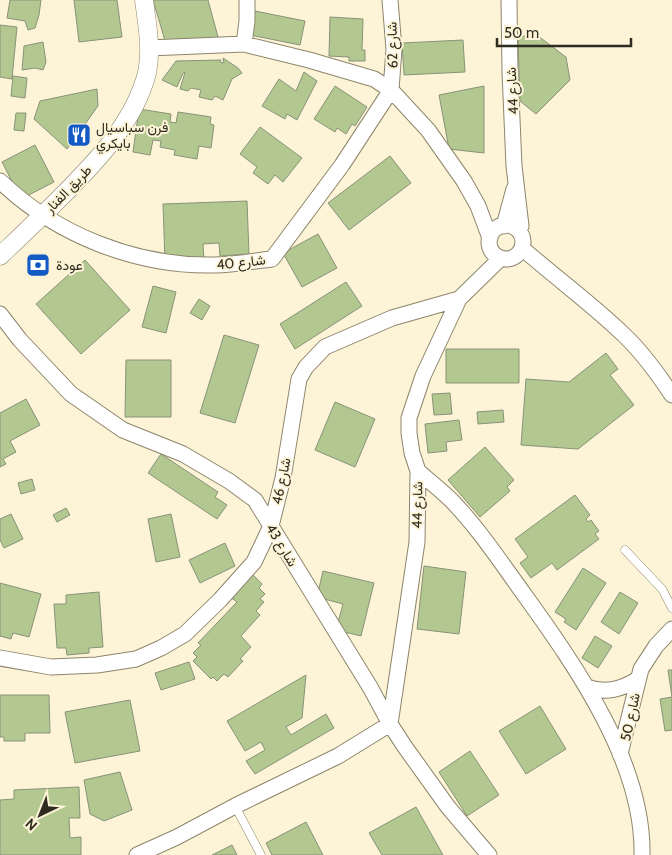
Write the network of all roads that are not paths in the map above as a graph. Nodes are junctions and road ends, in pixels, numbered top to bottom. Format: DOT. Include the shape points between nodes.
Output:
graph roads {
  1 [pos="144,0"];
  2 [pos="247,0"];
  3 [pos="390,0"];
  4 [pos="509,0"];
  5 [pos="244,44"];
  6 [pos="150,48"];
  7 [pos="391,90"];
  8 [pos="0,181"];
  9 [pos="516,183"];
  10 [pos="478,206"];
  11 [pos="42,215"];
  12 [pos="503,226"];
  13 [pos="519,232"];
  14 [pos="495,250"];
  15 [pos="524,253"];
  16 [pos="0,256"];
  17 [pos="459,299"];
  18 [pos="0,314"];
  19 [pos="672,395"];
  20 [pos="418,471"];
  21 [pos="271,526"];
  22 [pos="625,550"];
  23 [pos="672,608"];
  24 [pos="672,628"];
  25 [pos="0,658"];
  26 [pos="638,679"];
  27 [pos="587,687"];
  28 [pos="390,724"];
  29 [pos="620,754"];
  30 [pos="235,806"];
  31 [pos="137,855"];
  32 [pos="261,855"];
  33 [pos="489,855"];
  34 [pos="642,855"];
  1 -- 6 [label="street, طريق الفنار"];
  2 -- 5 [label="street"];
  3 -- 7 [label="street, شارع 62" via="394,49"];
  4 -- 9 [label="street, شارع 44"];
  5 -- 6 [label="street"];
  5 -- 7 [label="street" via="358,73"];
  6 -- 11 [label="street, طريق الفنار" via="141,91 116,136 86,172"];
  7 -- 10 [label="street" via="428,130"];
  7 -- 11 [label="street, شارع 40" via="342,165 272,258 216,265 167,263 129,254 83,237"];
  8 -- 11 [label="street, شارع 40"];
  9 -- 12 [label="street, شارع 44"];
  9 -- 13 [label="street, شارع 44"];
  10 -- 12 [label="street"];
  10 -- 14 [label="street"];
  11 -- 16 [label="street, طريق الفنار"];
  12 -- 13 [label="street"];
  12 -- 14 [label="street" via="494,230"];
  13 -- 15 [label="street"];
  14 -- 15 [label="street" via="510,259"];
  14 -- 17 [label="street, شارع 44" via="482,275"];
  15 -- 19 [label="street" via="589,303 626,337"];
  17 -- 20 [label="street, شارع 44" via="423,376 409,418 412,453"];
  17 -- 21 [label="street, شارع 46" via="392,318 344,338 325,347 306,367 299,379 283,478"];
  18 -- 21 [label="street, شارع 43" via="71,394 123,430 183,454 230,481 255,500"];
  20 -- 27 [label="street" via="452,501 483,537"];
  20 -- 28 [label="street, شارع 44" via="417,542"];
  21 -- 25 [label="street, شارع 46" via="254,562 220,600 185,634 161,648 136,659 97,665 51,666"];
  21 -- 28 [label="street, شارع 43"];
  22 -- 23 [label="lane" via="662,589"];
  24 -- 26 [label="street, شارع 50" via="647,658"];
  26 -- 27 [label="street, شارع 50" via="608,691"];
  26 -- 29 [label="street, شارع 50"];
  27 -- 29 [label="street"];
  28 -- 30 [label="street" via="338,756"];
  28 -- 33 [label="street, شارع 43" via="431,785"];
  29 -- 34 [label="street" via="637,806"];
  30 -- 31 [label="street"];
  30 -- 32 [label="lane"];
}
